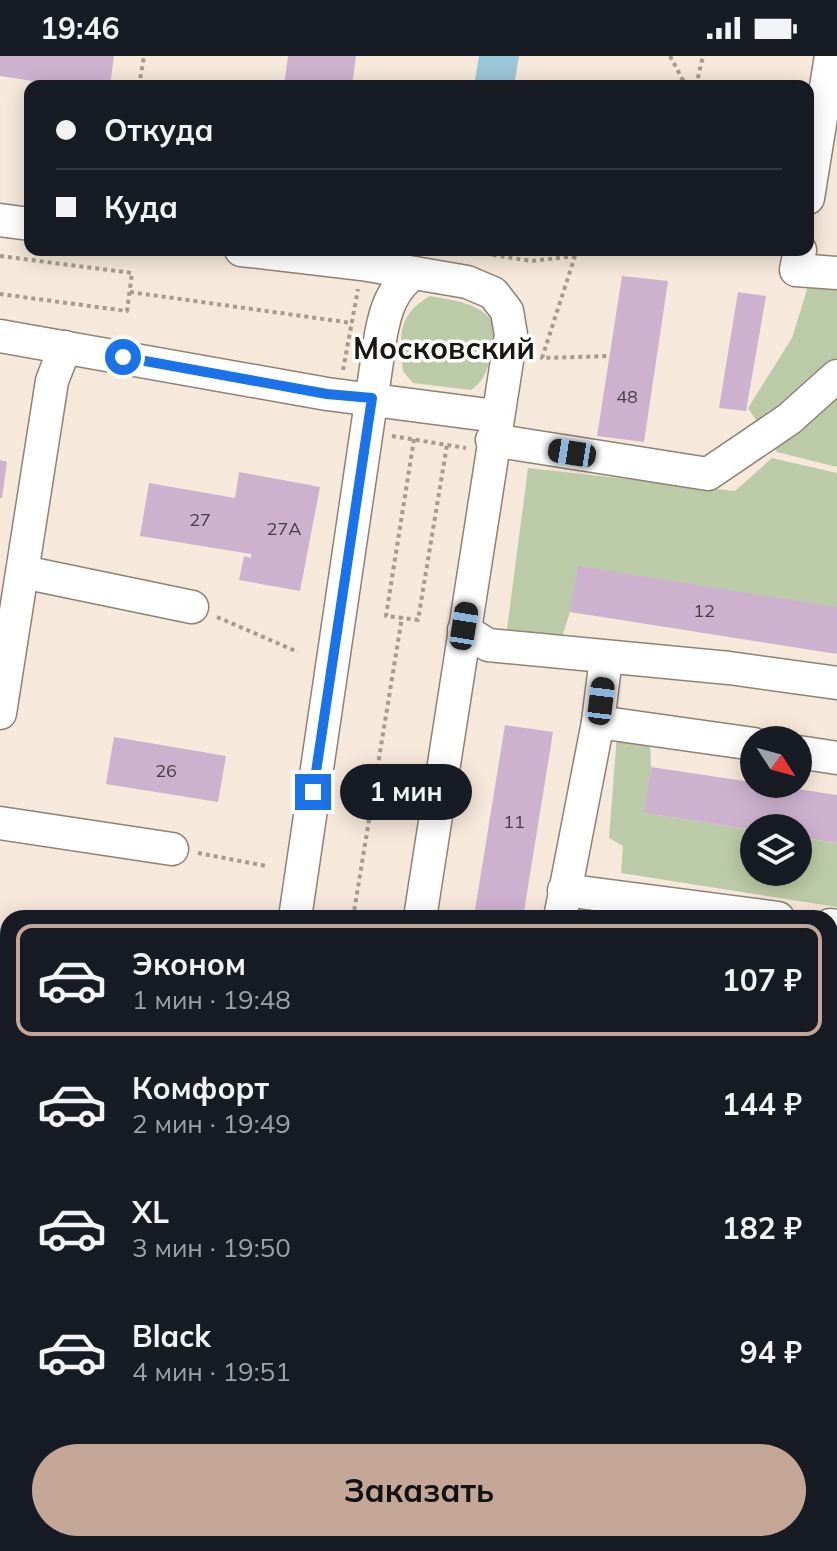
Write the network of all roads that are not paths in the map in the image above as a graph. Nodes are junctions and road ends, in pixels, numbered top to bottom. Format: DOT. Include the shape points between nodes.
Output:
graph roads {
  1 [pos="831,56"];
  2 [pos="814,161"];
  3 [pos="0,220"];
  4 [pos="24,223"];
  5 [pos="293,256"];
  6 [pos="799,256"];
  7 [pos="413,273"];
  8 [pos="837,273"];
  9 [pos="0,336"];
  10 [pos="65,347"];
  11 [pos="837,376"];
  12 [pos="372,398"];
  13 [pos="493,436"];
  14 [pos="23,572"];
  15 [pos="192,607"];
  16 [pos="464,630"];
  17 [pos="606,658"];
  18 [pos="837,683"];
  19 [pos="0,713"];
  20 [pos="598,722"];
  21 [pos="740,742"];
  22 [pos="812,754"];
  23 [pos="837,758"];
  24 [pos="0,823"];
  25 [pos="172,849"];
  26 [pos="562,904"];
  27 [pos="296,910"];
  28 [pos="421,910"];
  29 [pos="655,910"];
  1 -- 2 [label="street"];
  3 -- 4 [label="street"];
  5 -- 7 [label="street"];
  6 -- 8 [label="street" via="796,270"];
  7 -- 12 [label="street" via="398,285 386,308"];
  7 -- 13 [label="street" via="467,282 493,293 507,311 511,335"];
  9 -- 10 [label="street"];
  10 -- 12 [label="street"];
  10 -- 14 [label="street" via="52,381"];
  11 -- 13 [label="street" via="789,419 708,474"];
  12 -- 13 [label="street"];
  12 -- 27 [label="street"];
  13 -- 16 [label="street"];
  14 -- 15 [label="street"];
  14 -- 19 [label="street"];
  16 -- 17 [label="street" via="488,645"];
  16 -- 28 [label="street"];
  17 -- 18 [label="street"];
  17 -- 20 [label="street"];
  20 -- 21 [label="street"];
  20 -- 26 [label="street"];
  22 -- 23 [label="street"];
  24 -- 25 [label="street"];
  26 -- 29 [label="street"];
}
